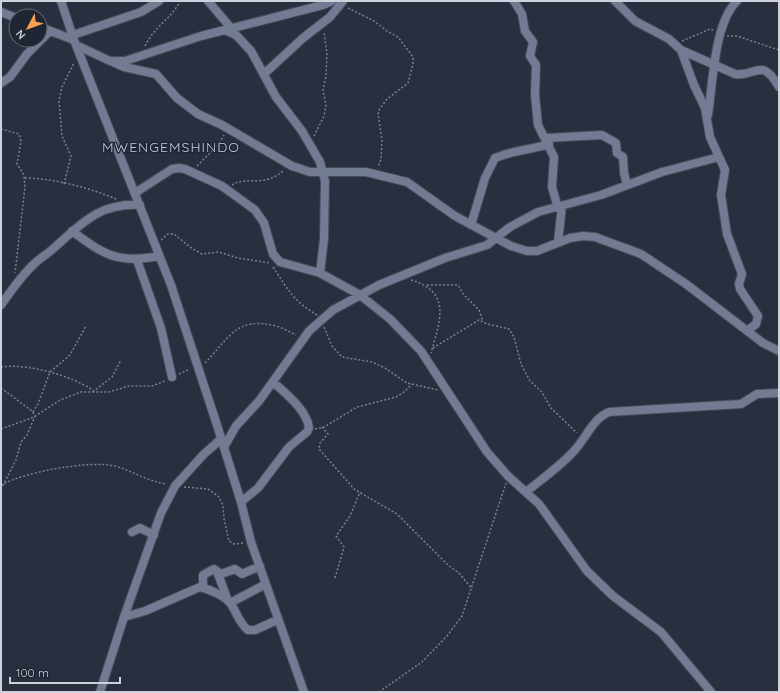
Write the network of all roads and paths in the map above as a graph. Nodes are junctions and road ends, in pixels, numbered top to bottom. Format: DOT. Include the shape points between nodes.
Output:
graph roads {
  1 [pos="61,1"];
  2 [pos="159,1"];
  3 [pos="180,1"];
  4 [pos="208,1"];
  5 [pos="332,1"];
  6 [pos="514,1"];
  7 [pos="615,1"];
  8 [pos="737,1"];
  9 [pos="342,2"];
  10 [pos="323,22"];
  11 [pos="228,29"];
  12 [pos="50,31"];
  13 [pos="720,35"];
  14 [pos="74,40"];
  15 [pos="673,42"];
  16 [pos="681,50"];
  17 [pos="779,50"];
  18 [pos="142,54"];
  19 [pos="74,59"];
  20 [pos="113,62"];
  21 [pos="716,64"];
  22 [pos="264,74"];
  23 [pos="1,83"];
  24 [pos="779,87"];
  25 [pos="708,120"];
  26 [pos="222,125"];
  27 [pos="1,129"];
  28 [pos="547,141"];
  29 [pos="309,142"];
  30 [pos="718,158"];
  31 [pos="288,165"];
  32 [pos="191,171"];
  33 [pos="324,172"];
  34 [pos="373,173"];
  35 [pos="25,178"];
  36 [pos="64,184"];
  37 [pos="627,185"];
  38 [pos="227,190"];
  39 [pos="135,193"];
  40 [pos="128,205"];
  41 [pos="140,206"];
  42 [pos="560,207"];
  43 [pos="470,225"];
  44 [pos="72,231"];
  45 [pos="496,238"];
  46 [pos="558,242"];
  47 [pos="155,245"];
  48 [pos="159,256"];
  49 [pos="137,260"];
  50 [pos="280,262"];
  51 [pos="270,263"];
  52 [pos="320,273"];
  53 [pos="15,274"];
  54 [pos="395,279"];
  55 [pos="427,285"];
  56 [pos="360,295"];
  57 [pos="1,305"];
  58 [pos="322,318"];
  59 [pos="482,321"];
  60 [pos="86,326"];
  61 [pos="747,331"];
  62 [pos="304,338"];
  63 [pos="433,348"];
  64 [pos="779,351"];
  65 [pos="121,360"];
  66 [pos="429,363"];
  67 [pos="1,367"];
  68 [pos="198,367"];
  69 [pos="50,372"];
  70 [pos="172,377"];
  71 [pos="273,382"];
  72 [pos="412,384"];
  73 [pos="1,388"];
  74 [pos="94,391"];
  75 [pos="779,393"];
  76 [pos="450,396"];
  77 [pos="32,412"];
  78 [pos="35,416"];
  79 [pos="322,427"];
  80 [pos="1,429"];
  81 [pos="307,432"];
  82 [pos="584,441"];
  83 [pos="222,443"];
  84 [pos="508,476"];
  85 [pos="5,483"];
  86 [pos="1,485"];
  87 [pos="175,486"];
  88 [pos="1,489"];
  89 [pos="360,492"];
  90 [pos="526,492"];
  91 [pos="241,502"];
  92 [pos="132,532"];
  93 [pos="154,535"];
  94 [pos="251,542"];
  95 [pos="260,566"];
  96 [pos="218,575"];
  97 [pos="335,578"];
  98 [pos="266,584"];
  99 [pos="203,588"];
  100 [pos="472,589"];
  101 [pos="229,602"];
  102 [pos="124,617"];
  103 [pos="277,620"];
  104 [pos="100,692"];
  105 [pos="304,692"];
  106 [pos="379,692"];
  107 [pos="711,692"];
  1 -- 14 [label="street"];
  2 -- 14 [label="street" via="141,12"];
  3 -- 18 [label="path" via="172,14 153,31"];
  4 -- 11 [label="street"];
  5 -- 11 [label="street"];
  6 -- 28 [label="street" via="522,14 525,31 533,42 530,56 536,65 537,117"];
  7 -- 15 [label="street" via="640,24"];
  8 -- 13 [label="street" via="728,12"];
  9 -- 10 [label="street"];
  9 -- 34 [label="path" via="398,37 413,57 408,83 379,110 382,152"];
  10 -- 22 [label="street"];
  10 -- 29 [label="path" via="327,46 323,90 326,110 319,128"];
  11 -- 18 [label="street"];
  11 -- 22 [label="street" via="245,42"];
  12 -- 14 [label="street"];
  12 -- 23 [label="street" via="27,54 10,77"];
  13 -- 15 [label="path" via="710,29 694,34 686,40"];
  13 -- 17 [label="path" via="737,36"];
  13 -- 21 [label="street"];
  14 -- 20 [label="street"];
  14 -- 39 [label="street"];
  15 -- 16 [label="street"];
  16 -- 21 [label="street"];
  16 -- 25 [label="street"];
  18 -- 20 [label="street" via="125,61"];
  19 -- 36 [label="path" via="74,67 62,87 59,101 62,136 71,156"];
  20 -- 26 [label="street" via="156,74 190,109"];
  21 -- 24 [label="street" via="740,75 761,70 771,76"];
  21 -- 25 [label="street"];
  22 -- 29 [label="street" via="276,97"];
  25 -- 30 [label="street" via="710,137"];
  26 -- 31 [label="street"];
  26 -- 32 [label="path" via="224,133 219,144"];
  27 -- 35 [label="path" via="19,134 21,141 17,164"];
  28 -- 37 [label="street" via="602,135 609,138 616,143 618,153 624,157"];
  28 -- 42 [label="street" via="555,161 552,187"];
  28 -- 43 [label="street" via="495,158 485,178"];
  29 -- 33 [label="street"];
  30 -- 37 [label="street" via="662,172"];
  30 -- 61 [label="street" via="725,170 721,190 727,234 742,274 740,289 758,316 756,324"];
  31 -- 33 [label="street" via="310,172"];
  31 -- 38 [label="path" via="270,179 238,182"];
  32 -- 38 [label="street"];
  32 -- 39 [label="street" via="172,169"];
  33 -- 34 [label="street" via="356,170"];
  33 -- 52 [label="street" via="324,239"];
  34 -- 43 [label="street" via="406,182"];
  35 -- 36 [label="path"];
  35 -- 53 [label="path"];
  36 -- 40 [label="path" via="96,192"];
  37 -- 42 [label="street"];
  38 -- 50 [label="street" via="259,214 264,223 269,246"];
  39 -- 41 [label="street"];
  40 -- 41 [label="street"];
  40 -- 44 [label="street" via="110,207 98,212"];
  41 -- 47 [label="street"];
  42 -- 45 [label="street" via="546,209 527,217 510,226"];
  42 -- 46 [label="street"];
  43 -- 45 [label="street"];
  44 -- 49 [label="street" via="108,255"];
  44 -- 57 [label="street" via="34,264"];
  45 -- 46 [label="street" via="527,251 537,251"];
  45 -- 54 [label="street" via="487,245 445,258"];
  46 -- 61 [label="street" via="570,238 595,237 641,254 686,284"];
  47 -- 48 [label="street"];
  47 -- 51 [label="path" via="168,234 174,234 202,254 219,252"];
  48 -- 49 [label="street"];
  48 -- 68 [label="street"];
  49 -- 70 [label="street" via="161,328"];
  50 -- 51 [label="path"];
  50 -- 52 [label="street"];
  51 -- 58 [label="path" via="292,297"];
  52 -- 56 [label="street"];
  54 -- 55 [label="path"];
  54 -- 56 [label="street"];
  55 -- 59 [label="path" via="458,285 479,310"];
  55 -- 63 [label="path" via="434,292 440,310"];
  56 -- 58 [label="street"];
  56 -- 66 [label="street" via="390,319"];
  58 -- 62 [label="street"];
  58 -- 72 [label="path" via="332,346 342,357 379,364"];
  59 -- 63 [label="path" via="476,320"];
  59 -- 82 [label="path" via="513,332 521,364 530,381"];
  60 -- 69 [label="path" via="70,355"];
  61 -- 64 [label="street"];
  62 -- 68 [label="path" via="277,326 250,323 234,330"];
  62 -- 71 [label="street"];
  63 -- 66 [label="path"];
  65 -- 74 [label="path" via="112,377"];
  66 -- 76 [label="street"];
  67 -- 69 [label="path" via="27,367"];
  68 -- 70 [label="path"];
  68 -- 83 [label="street"];
  69 -- 74 [label="path" via="79,382"];
  69 -- 77 [label="path" via="38,404"];
  70 -- 74 [label="path" via="152,386"];
  71 -- 81 [label="street" via="286,393 303,415 308,424"];
  71 -- 83 [label="street"];
  72 -- 76 [label="path" via="443,391"];
  72 -- 79 [label="path" via="396,397 357,407"];
  73 -- 77 [label="path"];
  74 -- 78 [label="path" via="67,397"];
  75 -- 82 [label="street" via="758,394 740,404 609,412 597,419"];
  76 -- 84 [label="street" via="480,443"];
  77 -- 78 [label="path"];
  78 -- 80 [label="path"];
  78 -- 85 [label="path" via="21,442"];
  79 -- 81 [label="path"];
  79 -- 89 [label="path" via="328,434 320,443 319,449 350,485"];
  81 -- 91 [label="street" via="288,447 264,481"];
  82 -- 90 [label="street" via="568,458"];
  83 -- 87 [label="street" via="203,454"];
  83 -- 91 [label="street"];
  84 -- 90 [label="street"];
  84 -- 100 [label="path"];
  85 -- 86 [label="path"];
  85 -- 87 [label="path" via="16,478 54,470 106,465"];
  85 -- 88 [label="path"];
  87 -- 93 [label="street"];
  87 -- 94 [label="path" via="215,492 223,505 229,541 234,544"];
  89 -- 97 [label="path" via="350,516 336,536 344,547"];
  89 -- 100 [label="path" via="396,514 460,574"];
  90 -- 107 [label="street" via="545,512 587,571 622,604 661,632"];
  91 -- 94 [label="street"];
  92 -- 93 [label="street" via="140,528"];
  93 -- 102 [label="street"];
  94 -- 95 [label="street"];
  95 -- 96 [label="street" via="242,574 234,569"];
  95 -- 98 [label="street"];
  96 -- 99 [label="street" via="214,569 204,574"];
  96 -- 101 [label="street"];
  98 -- 101 [label="street"];
  98 -- 103 [label="street"];
  99 -- 101 [label="street"];
  99 -- 102 [label="street" via="197,588 145,611"];
  100 -- 106 [label="path" via="462,616 443,640 409,672"];
  101 -- 103 [label="street" via="248,630 255,630"];
  102 -- 104 [label="street"];
  103 -- 105 [label="street"];
}
